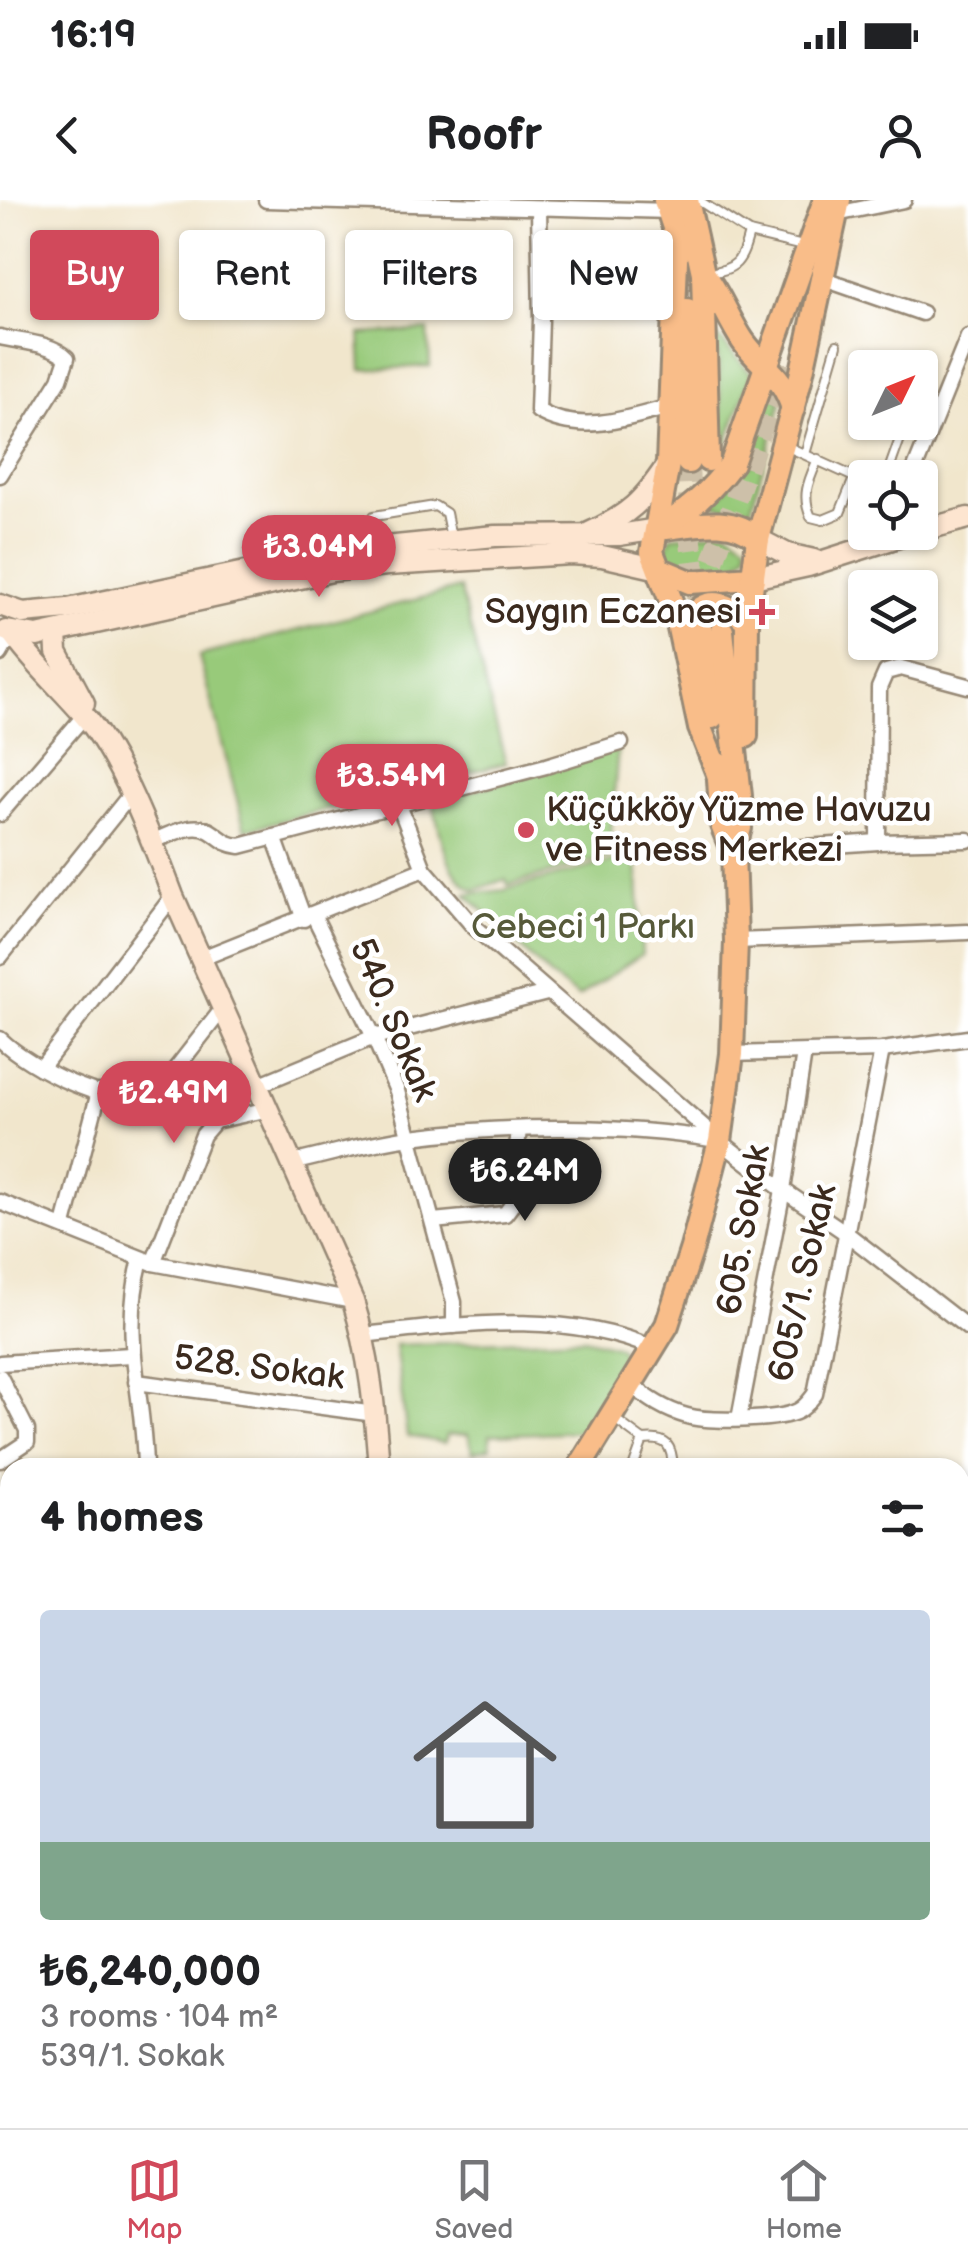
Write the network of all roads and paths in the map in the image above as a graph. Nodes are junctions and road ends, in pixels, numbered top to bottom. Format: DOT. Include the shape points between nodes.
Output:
graph roads {
  1 [pos="266,200"];
  2 [pos="698,200"];
  3 [pos="904,200"];
  4 [pos="674,204"];
  5 [pos="833,205"];
  6 [pos="540,208"];
  7 [pos="749,232"];
  8 [pos="677,235"];
  9 [pos="807,247"];
  10 [pos="703,273"];
  11 [pos="824,279"];
  12 [pos="922,313"];
  13 [pos="782,323"];
  14 [pos="734,324"];
  15 [pos="968,337"];
  16 [pos="0,338"];
  17 [pos="838,346"];
  18 [pos="776,364"];
  19 [pos="669,408"];
  20 [pos="793,410"];
  21 [pos="782,445"];
  22 [pos="805,454"];
  23 [pos="818,460"];
  24 [pos="918,460"];
  25 [pos="688,462"];
  26 [pos="848,473"];
  27 [pos="0,475"];
  28 [pos="848,492"];
  29 [pos="766,498"];
  30 [pos="964,515"];
  31 [pos="374,516"];
  32 [pos="938,524"];
  33 [pos="658,529"];
  34 [pos="583,536"];
  35 [pos="451,540"];
  36 [pos="758,540"];
  37 [pos="848,550"];
  38 [pos="796,562"];
  39 [pos="659,569"];
  40 [pos="753,578"];
  41 [pos="0,604"];
  42 [pos="748,612"];
  43 [pos="6,631"];
  44 [pos="56,633"];
  45 [pos="702,634"];
  46 [pos="0,654"];
  47 [pos="968,686"];
  48 [pos="85,715"];
  49 [pos="620,743"];
  50 [pos="729,774"];
  51 [pos="130,794"];
  52 [pos="399,804"];
  53 [pos="0,814"];
  54 [pos="274,838"];
  55 [pos="968,840"];
  56 [pos="152,841"];
  57 [pos="878,842"];
  58 [pos="733,852"];
  59 [pos="424,869"];
  60 [pos="174,896"];
  61 [pos="308,916"];
  62 [pos="968,932"];
  63 [pos="736,940"];
  64 [pos="0,957"];
  65 [pos="202,958"];
  66 [pos="548,994"];
  67 [pos="224,1007"];
  68 [pos="374,1037"];
  69 [pos="968,1038"];
  70 [pos="0,1039"];
  71 [pos="882,1050"];
  72 [pos="804,1053"];
  73 [pos="732,1054"];
  74 [pos="41,1068"];
  75 [pos="258,1085"];
  76 [pos="99,1092"];
  77 [pos="269,1109"];
  78 [pos="518,1129"];
  79 [pos="409,1137"];
  80 [pos="720,1141"];
  81 [pos="292,1163"];
  82 [pos="783,1190"];
  83 [pos="0,1202"];
  84 [pos="433,1221"];
  85 [pos="64,1225"];
  86 [pos="846,1233"];
  87 [pos="147,1261"];
  88 [pos="353,1301"];
  89 [pos="454,1326"];
  90 [pos="968,1328"];
  91 [pos="363,1335"];
  92 [pos="655,1348"];
  93 [pos="131,1355"];
  94 [pos="0,1363"];
  95 [pos="0,1377"];
  96 [pos="136,1382"];
  97 [pos="631,1385"];
  98 [pos="375,1414"];
  99 [pos="612,1417"];
  100 [pos="739,1418"];
  101 [pos="643,1440"];
  102 [pos="3,1458"];
  103 [pos="144,1458"];
  104 [pos="377,1458"];
  105 [pos="585,1458"];
  106 [pos="637,1458"];
  107 [pos="672,1458"];
  1 -- 6 [label="street"];
  2 -- 7 [label="lane"];
  3 -- 5 [label="street"];
  4 -- 6 [label="street"];
  4 -- 8 [label="main road"];
  4 -- 10 [label="main road"];
  5 -- 9 [label="main road"];
  5 -- 11 [label="main road"];
  5 -- 18 [label="main road"];
  6 -- 19 [label="street" via="538,411 586,425"];
  7 -- 9 [label="lane"];
  7 -- 10 [label="lane" via="736,265"];
  8 -- 19 [label="main road"];
  8 -- 25 [label="main road" via="686,287"];
  9 -- 13 [label="main road"];
  10 -- 14 [label="main road"];
  10 -- 25 [label="main road"];
  11 -- 12 [label="street"];
  11 -- 20 [label="main road"];
  13 -- 14 [label="main road" via="765,332"];
  13 -- 18 [label="main road"];
  14 -- 18 [label="main road" via="741,338"];
  15 -- 24 [label="street"];
  16 -- 27 [label="street" via="67,358"];
  17 -- 22 [label="lane"];
  18 -- 20 [label="main road"];
  18 -- 33 [label="main road" via="732,462 703,496"];
  19 -- 25 [label="main road"];
  20 -- 21 [label="main road"];
  21 -- 22 [label="lane"];
  21 -- 29 [label="main road"];
  22 -- 23 [label="lane"];
  23 -- 26 [label="lane"];
  23 -- 28 [label="lane" via="806,488 811,517 840,513"];
  25 -- 33 [label="main road"];
  25 -- 34 [label="main road" via="626,515"];
  29 -- 36 [label="main road"];
  29 -- 38 [label="main road"];
  30 -- 32 [label="main road"];
  31 -- 35 [label="lane" via="436,506 446,513"];
  33 -- 34 [label="main road"];
  33 -- 36 [label="main road" via="726,524"];
  33 -- 39 [label="main road" via="652,552"];
  34 -- 35 [label="main road"];
  35 -- 41 [label="main road" via="308,556 68,609 23,613"];
  36 -- 38 [label="main road"];
  36 -- 40 [label="main road"];
  37 -- 38 [label="main road"];
  38 -- 40 [label="main road"];
  38 -- 42 [label="main road"];
  39 -- 40 [label="main road" via="690,582"];
  39 -- 44 [label="main road" via="571,554 387,566 332,572"];
  39 -- 45 [label="main road"];
  40 -- 42 [label="main road"];
  42 -- 45 [label="main road" via="708,604 692,616"];
  42 -- 50 [label="main road" via="746,737"];
  43 -- 44 [label="main road"];
  43 -- 46 [label="street"];
  43 -- 48 [label="main road"];
  44 -- 48 [label="main road"];
  45 -- 50 [label="main road"];
  47 -- 57 [label="street" via="901,668 886,672 878,688"];
  48 -- 51 [label="main road"];
  48 -- 53 [label="street"];
  49 -- 52 [label="street"];
  50 -- 58 [label="main road" via="722,824"];
  51 -- 56 [label="main road"];
  51 -- 64 [label="street"];
  52 -- 54 [label="street"];
  52 -- 59 [label="street"];
  54 -- 56 [label="street" via="225,844 192,827"];
  54 -- 61 [label="street, 540. Sokak"];
  55 -- 57 [label="street"];
  56 -- 60 [label="main road"];
  57 -- 58 [label="street"];
  58 -- 63 [label="main road"];
  59 -- 61 [label="street"];
  59 -- 66 [label="street" via="473,926"];
  60 -- 65 [label="main road"];
  60 -- 74 [label="street"];
  61 -- 65 [label="street"];
  61 -- 68 [label="street, 540. Sokak"];
  62 -- 63 [label="street"];
  63 -- 73 [label="main road"];
  65 -- 67 [label="main road"];
  66 -- 68 [label="street"];
  66 -- 80 [label="street"];
  67 -- 75 [label="main road"];
  67 -- 76 [label="street" via="152,1099 135,1102"];
  68 -- 75 [label="street"];
  68 -- 79 [label="street, 540. Sokak"];
  69 -- 71 [label="street"];
  70 -- 74 [label="street"];
  71 -- 72 [label="street"];
  71 -- 86 [label="street, 605/1. Sokak"];
  72 -- 73 [label="street"];
  72 -- 82 [label="street, 605. Sokak"];
  73 -- 80 [label="main road"];
  74 -- 76 [label="street"];
  75 -- 77 [label="main road"];
  76 -- 85 [label="street"];
  77 -- 81 [label="main road"];
  77 -- 87 [label="street" via="215,1121 202,1135"];
  78 -- 79 [label="street"];
  78 -- 80 [label="street" via="672,1132"];
  78 -- 84 [label="street" via="512,1206 505,1214"];
  79 -- 81 [label="street"];
  79 -- 84 [label="street, 540. Sokak"];
  80 -- 82 [label="street"];
  80 -- 92 [label="main road" via="678,1296"];
  81 -- 88 [label="main road"];
  82 -- 86 [label="street"];
  82 -- 100 [label="street, 605. Sokak"];
  83 -- 85 [label="street"];
  84 -- 89 [label="street, 540. Sokak"];
  85 -- 87 [label="street"];
  86 -- 90 [label="street"];
  86 -- 100 [label="street, 605/1. Sokak" via="815,1394 794,1414"];
  87 -- 88 [label="street"];
  87 -- 93 [label="street" via="131,1311"];
  88 -- 91 [label="main road"];
  89 -- 91 [label="street"];
  89 -- 92 [label="street" via="576,1326"];
  91 -- 98 [label="main road"];
  92 -- 97 [label="main road"];
  93 -- 94 [label="street"];
  93 -- 96 [label="street"];
  95 -- 102 [label="street" via="27,1430 26,1442"];
  96 -- 98 [label="street, 528. Sokak"];
  96 -- 103 [label="street"];
  97 -- 99 [label="main road"];
  97 -- 100 [label="street, 605/1. Sokak" via="690,1418"];
  98 -- 104 [label="main road"];
  99 -- 101 [label="lane"];
  99 -- 105 [label="main road"];
  101 -- 106 [label="lane"];
  101 -- 107 [label="lane" via="666,1442"];
}
